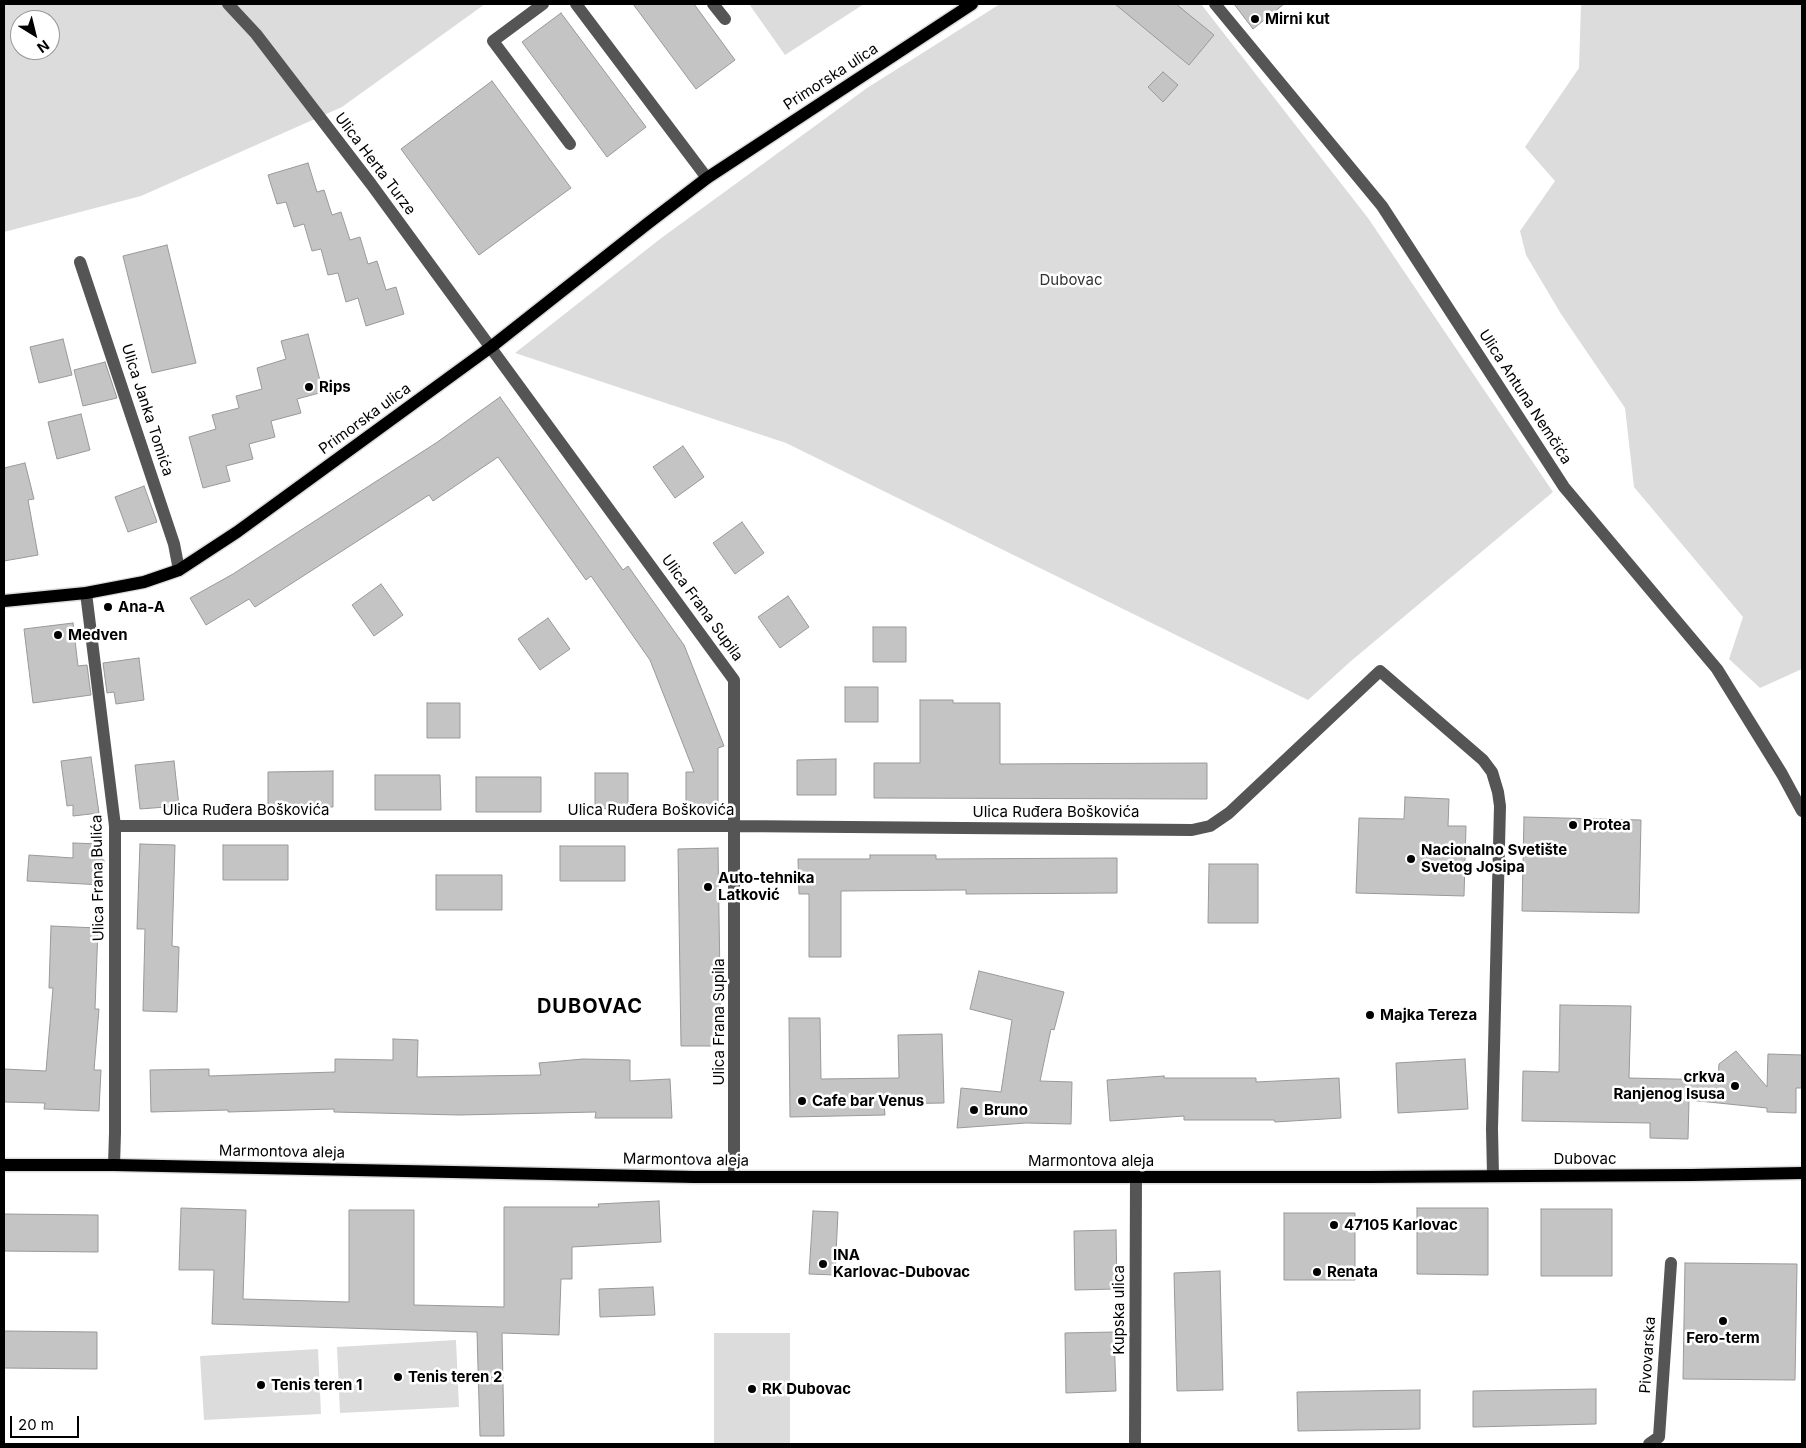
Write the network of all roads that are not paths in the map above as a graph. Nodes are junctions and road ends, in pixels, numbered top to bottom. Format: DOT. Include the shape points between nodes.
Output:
graph roads {
  1 [pos="228,4"];
  2 [pos="543,4"];
  3 [pos="576,4"];
  4 [pos="713,4"];
  5 [pos="972,4"];
  6 [pos="1216,4"];
  7 [pos="725,19"];
  8 [pos="570,144"];
  9 [pos="707,178"];
  10 [pos="80,262"];
  11 [pos="491,347"];
  12 [pos="179,570"];
  13 [pos="86,593"];
  14 [pos="4,602"];
  15 [pos="1802,811"];
  16 [pos="115,826"];
  17 [pos="735,826"];
  18 [pos="4,1164"];
  19 [pos="114,1165"];
  20 [pos="1802,1173"];
  21 [pos="1493,1175"];
  22 [pos="734,1177"];
  23 [pos="1136,1177"];
  24 [pos="1369,1177"];
  25 [pos="1671,1263"];
  26 [pos="1135,1444"];
  27 [pos="1649,1444"];
  1 -- 11 [label="street, Ulica Herta Turze" via="256,34 365,176"];
  2 -- 8 [label="street" via="492,41"];
  3 -- 9 [label="street"];
  4 -- 7 [label="street"];
  5 -- 9 [label="main road, Primorska ulica"];
  6 -- 15 [label="street, Ulica Antuna Nemčića" via="1382,206 1564,487 1717,669"];
  9 -- 11 [label="main road, Primorska ulica"];
  10 -- 12 [label="street, Ulica Janka Tomića" via="174,544"];
  11 -- 12 [label="main road, Primorska ulica" via="238,532"];
  11 -- 17 [label="street, Ulica Frana Supila" via="734,680"];
  12 -- 13 [label="main road, Primorska ulica" via="144,582"];
  13 -- 14 [label="main road, Primorska ulica"];
  13 -- 16 [label="street, Ulica Frana Bulića"];
  16 -- 17 [label="street, Ulica Ruđera Boškovića"];
  16 -- 19 [label="street, Ulica Frana Bulića"];
  17 -- 21 [label="street, Ulica Ruđera Boškovića" via="1192,830 1210,826 1229,813 1380,671 1483,760 1492,772 1498,792"];
  17 -- 22 [label="street, Ulica Frana Supila"];
  18 -- 19 [label="main road, Marmontova aleja"];
  19 -- 22 [label="main road, Marmontova aleja"];
  20 -- 21 [label="main road, Dubovac"];
  21 -- 24 [label="main road, Dubovac"];
  22 -- 23 [label="main road, Marmontova aleja"];
  23 -- 24 [label="main road, Marmontova aleja"];
  23 -- 26 [label="street, Kupska ulica"];
  25 -- 27 [label="street, Pivovarska" via="1659,1437"];
}
